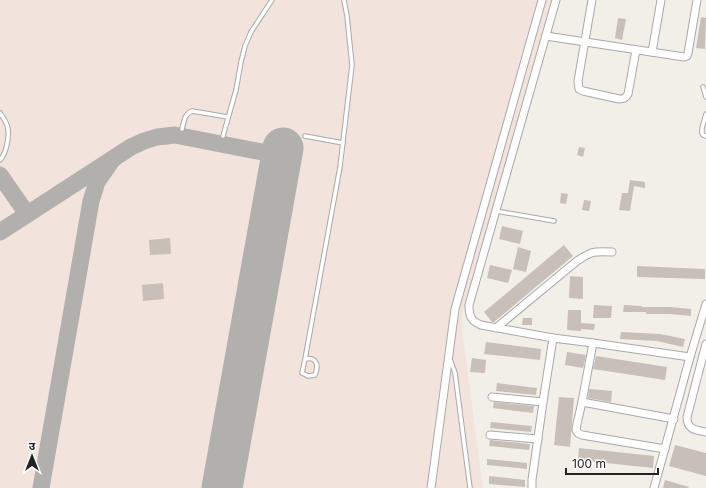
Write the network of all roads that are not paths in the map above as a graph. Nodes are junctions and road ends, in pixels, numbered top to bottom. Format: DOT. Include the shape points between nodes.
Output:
graph roads {
  1 [pos="272,0"];
  2 [pos="344,0"];
  3 [pos="542,0"];
  4 [pos="556,0"];
  5 [pos="592,0"];
  6 [pos="661,0"];
  7 [pos="697,0"];
  8 [pos="546,36"];
  9 [pos="584,42"];
  10 [pos="636,50"];
  11 [pos="652,52"];
  12 [pos="703,87"];
  13 [pos="706,97"];
  14 [pos="0,113"];
  15 [pos="706,114"];
  16 [pos="228,118"];
  17 [pos="182,130"];
  18 [pos="223,136"];
  19 [pos="305,136"];
  20 [pos="706,136"];
  21 [pos="343,143"];
  22 [pos="0,160"];
  23 [pos="496,211"];
  24 [pos="554,221"];
  25 [pos="612,252"];
  26 [pos="706,304"];
  27 [pos="496,328"];
  28 [pos="553,338"];
  29 [pos="593,343"];
  30 [pos="706,344"];
  31 [pos="448,356"];
  32 [pos="690,357"];
  33 [pos="305,359"];
  34 [pos="492,397"];
  35 [pos="543,402"];
  36 [pos="582,402"];
  37 [pos="674,419"];
  38 [pos="706,432"];
  39 [pos="490,435"];
  40 [pos="538,438"];
  41 [pos="665,449"];
  42 [pos="431,488"];
  43 [pos="470,488"];
  44 [pos="532,488"];
  45 [pos="654,488"];
  1 -- 16 [label="lane" via="245,46"];
  2 -- 21 [label="lane" via="352,64"];
  3 -- 31 [label="street" via="455,310"];
  4 -- 8 [label="street"];
  5 -- 9 [label="street"];
  6 -- 11 [label="street"];
  7 -- 11 [label="street" via="687,56"];
  8 -- 9 [label="street"];
  8 -- 23 [label="street"];
  9 -- 10 [label="street"];
  9 -- 10 [label="street" via="579,89 619,99 626,98 628,94"];
  10 -- 11 [label="street"];
  12 -- 13 [label="lane"];
  14 -- 22 [label="lane" via="8,130 5,153"];
  15 -- 20 [label="lane" via="702,130"];
  16 -- 17 [label="lane" via="192,111 185,117"];
  16 -- 18 [label="lane"];
  19 -- 21 [label="lane"];
  21 -- 33 [label="lane"];
  23 -- 24 [label="lane"];
  23 -- 27 [label="street" via="469,306 471,319 475,323"];
  25 -- 27 [label="street" via="595,251 577,260"];
  26 -- 32 [label="street"];
  27 -- 28 [label="street"];
  28 -- 29 [label="street"];
  28 -- 35 [label="street"];
  29 -- 32 [label="street"];
  29 -- 36 [label="street"];
  30 -- 38 [label="street" via="687,417 690,427"];
  31 -- 42 [label="street"];
  31 -- 43 [label="lane" via="455,373"];
  32 -- 37 [label="street"];
  33 -- 33 [label="lane" via="302,373 308,376 315,375 318,370 316,362"];
  34 -- 35 [label="street"];
  35 -- 40 [label="street"];
  36 -- 37 [label="street"];
  36 -- 41 [label="street" via="576,430 578,433"];
  37 -- 41 [label="street"];
  39 -- 40 [label="street"];
  40 -- 44 [label="street"];
  41 -- 45 [label="street"];
}
